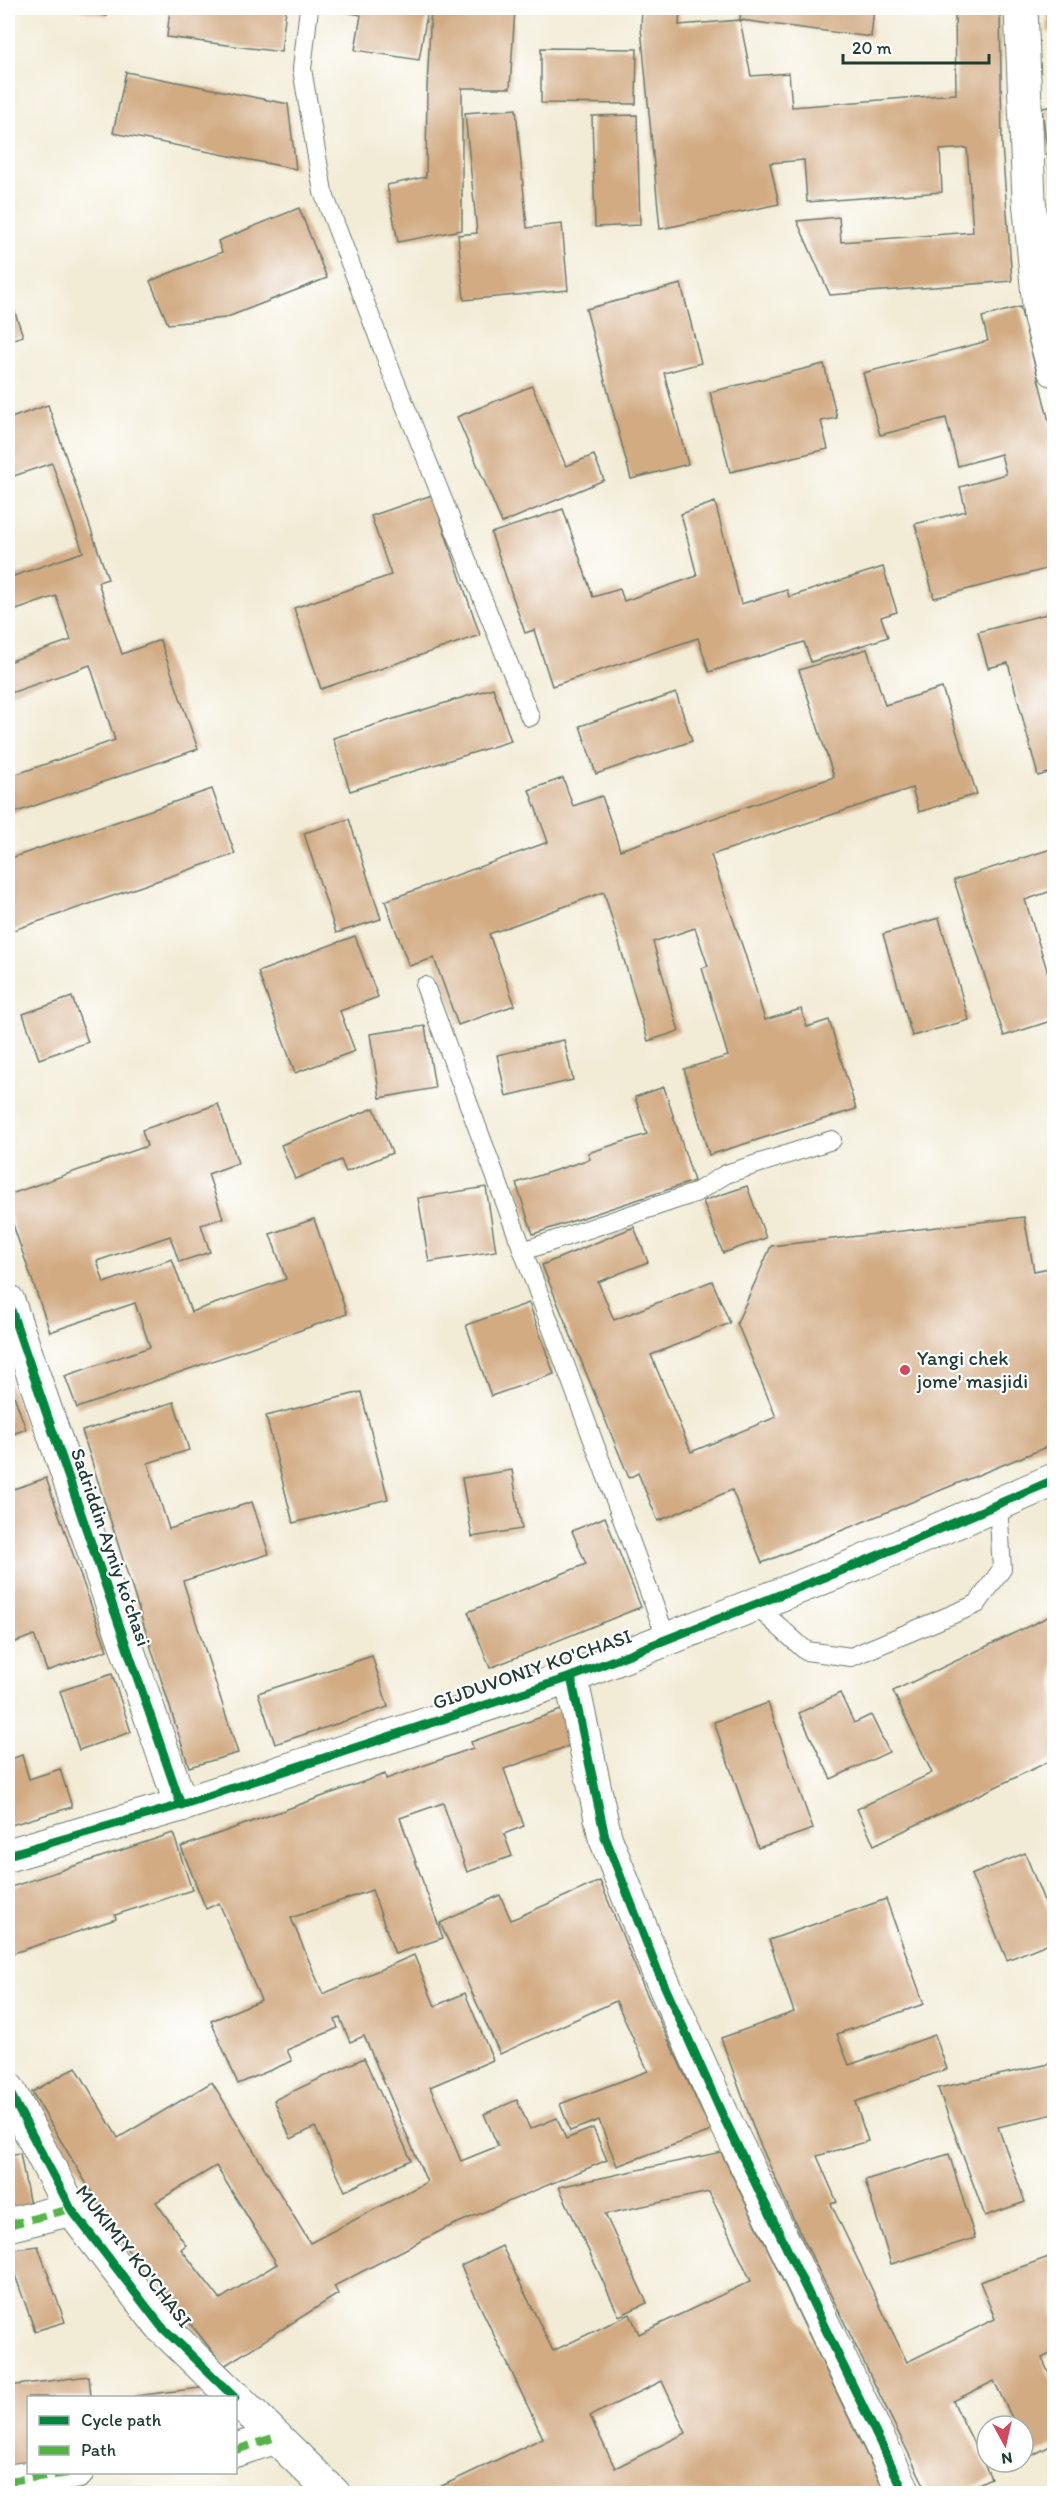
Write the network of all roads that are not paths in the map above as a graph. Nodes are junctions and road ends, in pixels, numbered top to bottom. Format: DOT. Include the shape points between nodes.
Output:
graph roads {
  1 [pos="309,8"];
  2 [pos="1021,8"];
  3 [pos="1054,370"];
  4 [pos="530,717"];
  5 [pos="425,987"];
  6 [pos="832,1140"];
  7 [pos="523,1251"];
  8 [pos="8,1301"];
  9 [pos="1054,1480"];
  10 [pos="998,1504"];
  11 [pos="755,1605"];
  12 [pos="668,1640"];
  13 [pos="571,1677"];
  14 [pos="181,1805"];
  15 [pos="8,1855"];
  16 [pos="8,2089"];
  17 [pos="71,2209"];
  18 [pos="8,2226"];
  19 [pos="233,2396"];
  20 [pos="237,2400"];
  21 [pos="276,2437"];
  22 [pos="237,2450"];
  23 [pos="62,2474"];
  24 [pos="8,2481"];
  25 [pos="334,2493"];
  26 [pos="905,2493"];
  1 -- 4 [label="lane" via="302,69 323,192"];
  2 -- 3 [label="street" via="1030,211 1040,317"];
  5 -- 7 [label="lane"];
  6 -- 7 [label="lane" via="726,1174 695,1193"];
  7 -- 12 [label="lane"];
  8 -- 14 [label="street, Sadriddin Ayniy koʻchasi"];
  9 -- 10 [label="street, GIJDUVONIY KO'CHASI"];
  10 -- 11 [label="street, GIJDUVONIY KO'CHASI"];
  10 -- 11 [label="lane" via="1002,1569 977,1604 851,1657 806,1652"];
  11 -- 12 [label="street, GIJDUVONIY KO'CHASI"];
  12 -- 13 [label="street, GIJDUVONIY KO'CHASI"];
  13 -- 14 [label="street, GIJDUVONIY KO'CHASI"];
  13 -- 26 [label="street" via="605,1837 657,1969 722,2114"];
  14 -- 15 [label="street, GIJDUVONIY KO'CHASI"];
  16 -- 17 [label="street, MUKIMIY KO'CHASI"];
  17 -- 18 [label="street"];
  17 -- 19 [label="street, MUKIMIY KO'CHASI" via="161,2326"];
  20 -- 21 [label="street, MUKIMIY KO'CHASI"];
  21 -- 22 [label="street"];
  21 -- 25 [label="street, MUKIMIY KO'CHASI"];
  23 -- 24 [label="street"];
}
